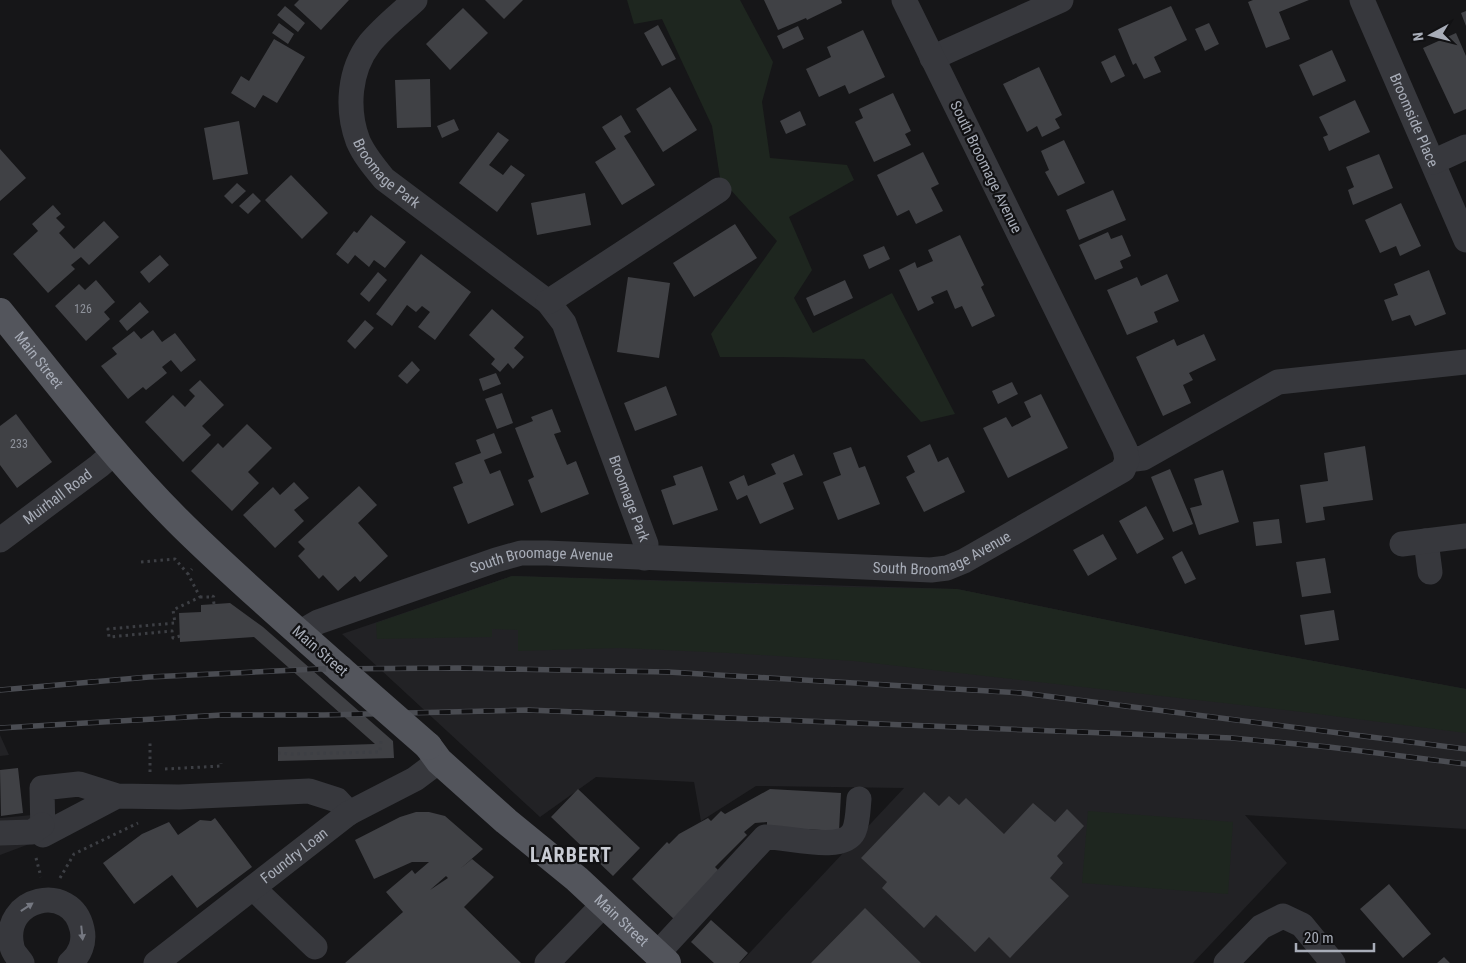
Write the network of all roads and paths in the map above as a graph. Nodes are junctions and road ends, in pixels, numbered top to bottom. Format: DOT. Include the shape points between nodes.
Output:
graph roads {
  1 [pos="414,0"];
  2 [pos="904,0"];
  3 [pos="1061,0"];
  4 [pos="1362,0"];
  5 [pos="932,58"];
  6 [pos="1466,147"];
  7 [pos="1433,162"];
  8 [pos="720,190"];
  9 [pos="1466,240"];
  10 [pos="548,302"];
  11 [pos="0,312"];
  12 [pos="1466,362"];
  13 [pos="115,452"];
  14 [pos="1127,460"];
  15 [pos="1466,536"];
  16 [pos="0,540"];
  17 [pos="1426,541"];
  18 [pos="1402,544"];
  19 [pos="645,558"];
  20 [pos="141,562"];
  21 [pos="195,565"];
  22 [pos="1430,572"];
  23 [pos="188,574"];
  24 [pos="200,597"];
  25 [pos="214,604"];
  26 [pos="180,636"];
  27 [pos="304,638"];
  28 [pos="150,740"];
  29 [pos="381,740"];
  30 [pos="278,753"];
  31 [pos="433,754"];
  32 [pos="221,763"];
  33 [pos="117,796"];
  34 [pos="150,797"];
  35 [pos="860,799"];
  36 [pos="349,813"];
  37 [pos="42,825"];
  38 [pos="0,833"];
  39 [pos="36,856"];
  40 [pos="253,888"];
  41 [pos="47,899"];
  42 [pos="604,904"];
  43 [pos="5,933"];
  44 [pos="316,947"];
  45 [pos="662,958"];
  46 [pos="22,963"];
  47 [pos="70,963"];
  48 [pos="156,963"];
  49 [pos="547,963"];
  50 [pos="1226,963"];
  51 [pos="1333,963"];
  1 -- 10 [label="street, Broomage Park" via="370,43 358,64 351,89 352,118 359,142 384,179"];
  2 -- 5 [label="street, South Broomage Avenue"];
  3 -- 5 [label="street"];
  4 -- 7 [label="street, Broomside Place"];
  5 -- 14 [label="street, South Broomage Avenue" via="1125,449"];
  6 -- 7 [label="street"];
  7 -- 9 [label="street, Broomside Place"];
  8 -- 10 [label="street"];
  10 -- 19 [label="street, Broomage Park" via="564,323 575,352 646,544"];
  11 -- 13 [label="main road, Main Street"];
  12 -- 14 [label="street" via="1278,382 1143,458"];
  13 -- 16 [label="street, Muirhall Road"];
  13 -- 27 [label="main road, Main Street" via="176,519"];
  14 -- 19 [label="street, South Broomage Avenue" via="1123,470 947,568 931,570"];
  15 -- 17 [label="street"];
  17 -- 18 [label="street"];
  17 -- 22 [label="street"];
  19 -- 27 [label="street, South Broomage Avenue" via="521,553 318,622"];
  20 -- 23 [label="path" via="176,559"];
  21 -- 23 [label="path"];
  23 -- 24 [label="path"];
  24 -- 25 [label="path" via="213,597"];
  24 -- 26 [label="path" via="173,610 175,623 108,629 109,637 172,631 173,638"];
  27 -- 31 [label="main road, Main Street, bridge"];
  28 -- 32 [label="path" via="150,770 221,766"];
  29 -- 30 [label="path" via="380,752"];
  31 -- 36 [label="street, Foundry Loan" via="415,779"];
  31 -- 42 [label="main road, Main Street" via="506,822"];
  33 -- 34 [label="street"];
  33 -- 37 [label="street" via="43,835"];
  33 -- 37 [label="street" via="79,784 42,788"];
  34 -- 36 [label="street" via="309,791 337,800"];
  34 -- 41 [label="path" via="147,818 74,854"];
  35 -- 45 [label="street" via="854,831 846,840 827,843 765,837"];
  36 -- 40 [label="street, Foundry Loan"];
  37 -- 38 [label="street" via="32,832"];
  39 -- 41 [label="path"];
  40 -- 44 [label="street"];
  40 -- 48 [label="street, Foundry Loan"];
  43 -- 41 [label="street, one-way" via="18,914 31,903"];
  41 -- 47 [label="street, one-way" via="66,904 80,919 84,938 77,957"];
  42 -- 45 [label="main road, Main Street"];
  42 -- 49 [label="street"];
  43 -- 46 [label="street"];
  50 -- 51 [label="street" via="1261,926 1283,916 1302,925"];
}
